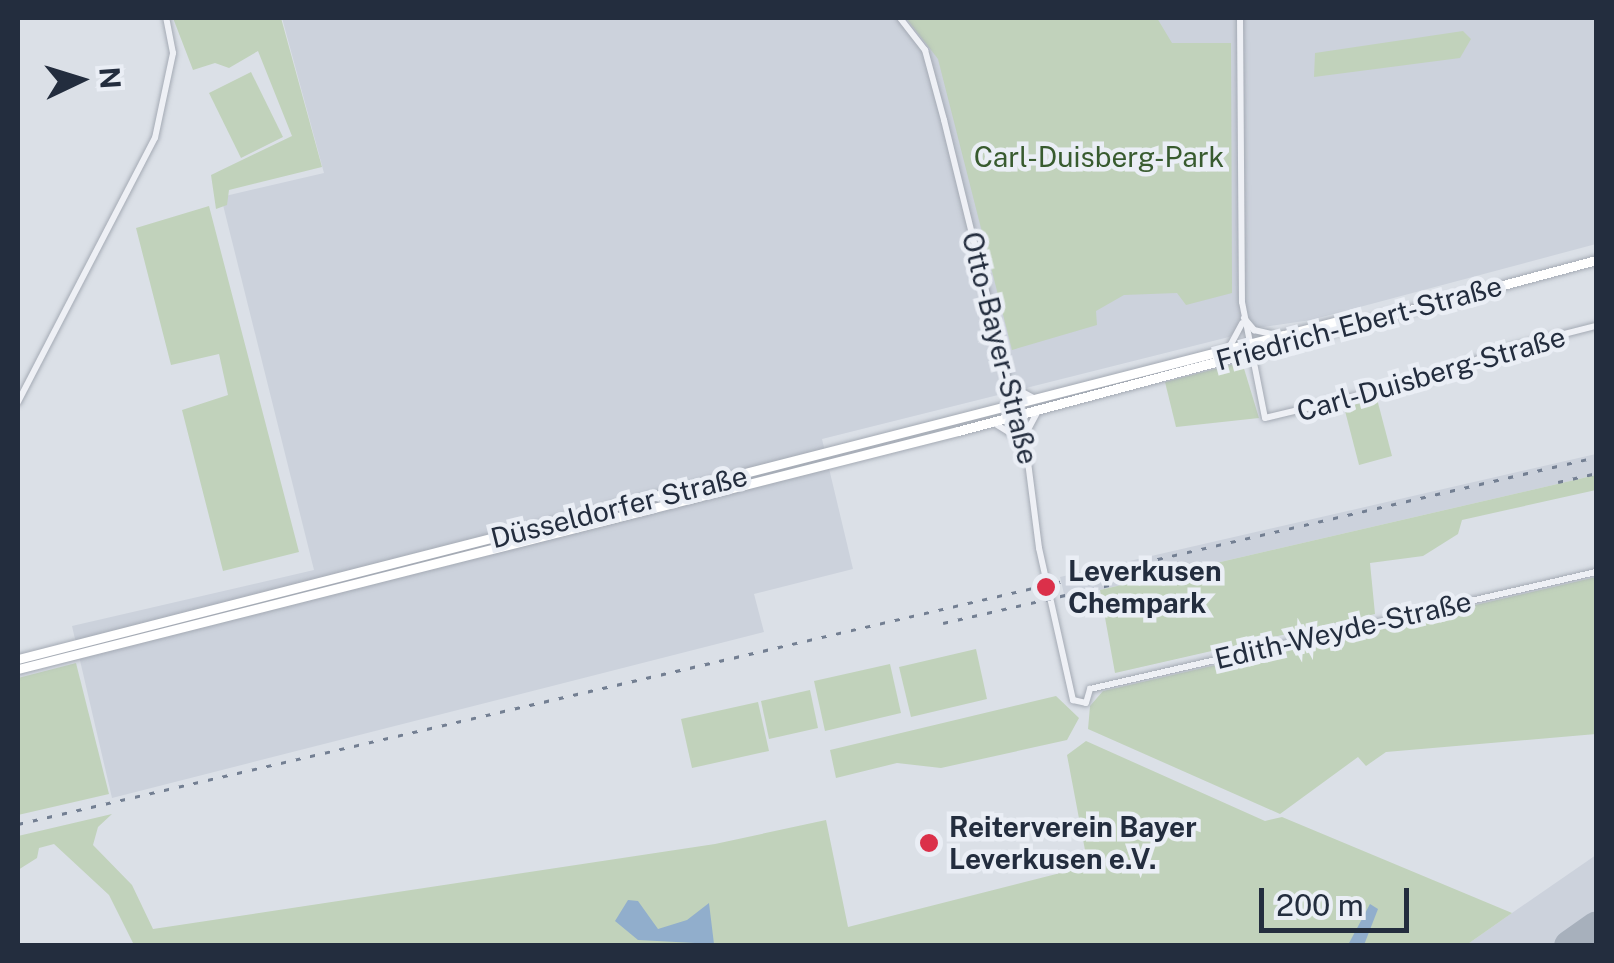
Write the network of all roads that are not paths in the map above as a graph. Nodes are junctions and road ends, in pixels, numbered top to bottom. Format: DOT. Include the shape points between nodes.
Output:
graph roads {
  1 [pos="166,18"];
  2 [pos="900,18"];
  3 [pos="1240,18"];
  4 [pos="1596,257"];
  5 [pos="1243,317"];
  6 [pos="1596,326"];
  7 [pos="1282,336"];
  8 [pos="1248,349"];
  9 [pos="1220,352"];
  10 [pos="1008,384"];
  11 [pos="1122,386"];
  12 [pos="18,402"];
  13 [pos="1041,404"];
  14 [pos="1015,411"];
  15 [pos="992,422"];
  16 [pos="1022,440"];
  17 [pos="727,484"];
  18 [pos="474,549"];
  19 [pos="1596,572"];
  20 [pos="18,660"];
  21 [pos="18,670"];
  22 [pos="1073,687"];
  23 [pos="1090,689"];
  1 -- 12 [label="street" via="173,53 155,138 128,200 22,383"];
  2 -- 10 [label="street, Otto-Bayer-Straße" via="927,57"];
  3 -- 5 [label="street"];
  4 -- 7 [label="main road, Friedrich-Ebert-Straße"];
  4 -- 8 [label="main road, Friedrich-Ebert-Straße"];
  5 -- 7 [label="street" via="1258,332"];
  5 -- 8 [label="street"];
  5 -- 9 [label="street" via="1238,338"];
  6 -- 8 [label="street, Carl-Duisberg-Straße" via="1500,350 1431,378 1265,418"];
  7 -- 8 [label="main road"];
  8 -- 9 [label="main road, Friedrich-Ebert-Straße"];
  8 -- 11 [label="main road, Friedrich-Ebert-Straße"];
  9 -- 13 [label="main road, Düsseldorfer Straße"];
  10 -- 13 [label="street"];
  10 -- 14 [label="street, Otto-Bayer-Straße"];
  11 -- 13 [label="main road, Düsseldorfer Straße"];
  13 -- 14 [label="main road, Düsseldorfer Straße"];
  13 -- 16 [label="street"];
  14 -- 15 [label="main road, Düsseldorfer Straße"];
  14 -- 16 [label="street, Otto-Bayer-Straße"];
  14 -- 17 [label="main road, Düsseldorfer Straße"];
  15 -- 16 [label="street"];
  15 -- 17 [label="main road, Düsseldorfer Straße"];
  16 -- 22 [label="street, Otto-Bayer-Straße" via="1042,564"];
  17 -- 18 [label="main road, Düsseldorfer Straße"];
  18 -- 20 [label="main road, Düsseldorfer Straße"];
  18 -- 21 [label="main road, Düsseldorfer Straße"];
  19 -- 23 [label="street, Edith-Weyde-Straße"];
  22 -- 23 [label="street"];
  22 -- 23 [label="street" via="1072,698 1080,704"];
}
